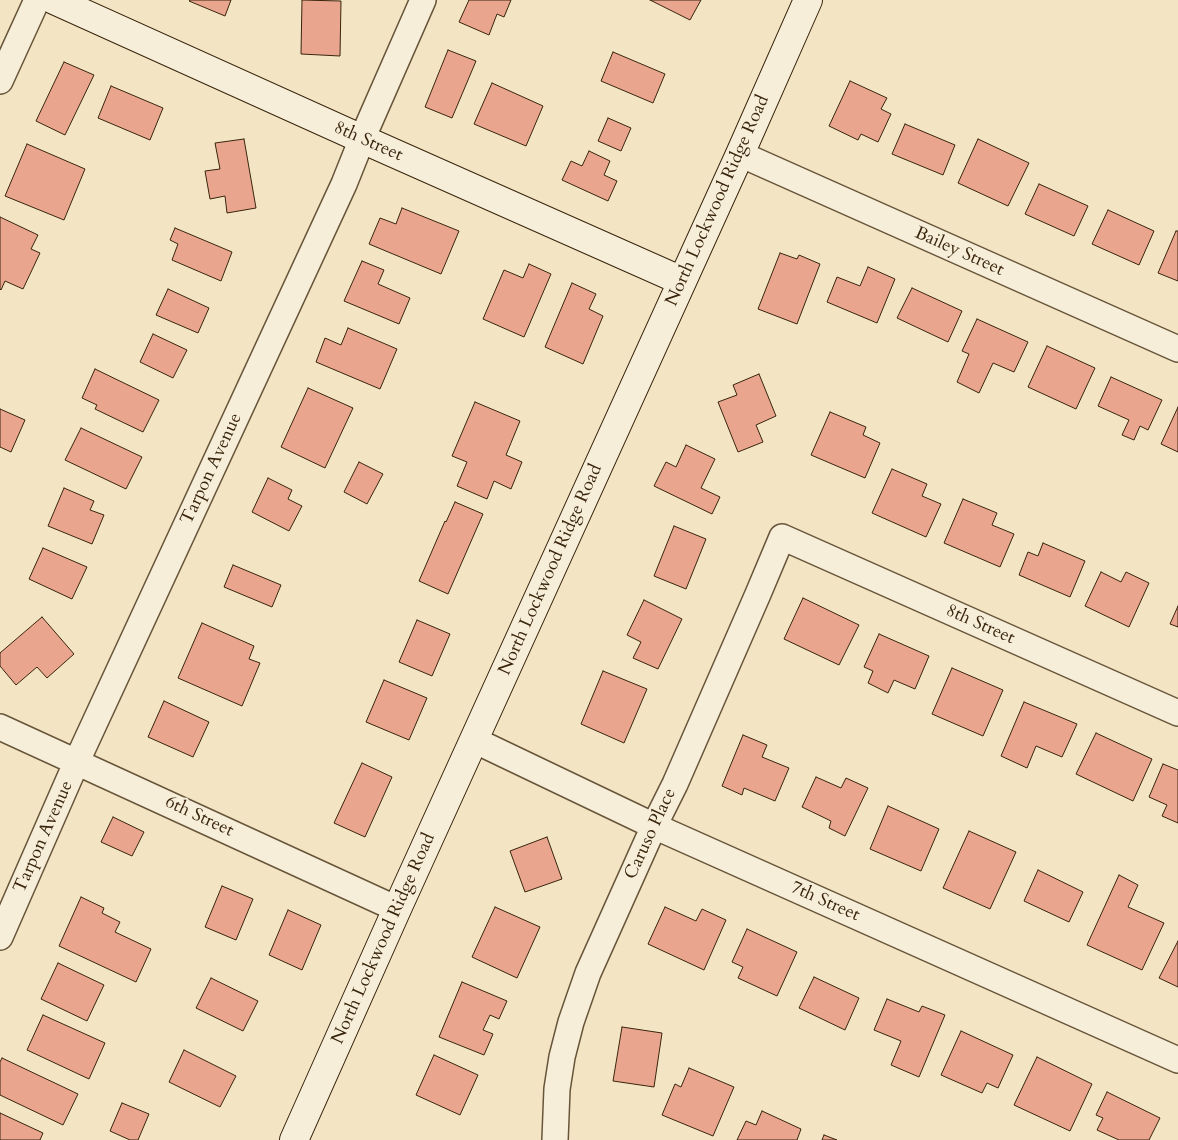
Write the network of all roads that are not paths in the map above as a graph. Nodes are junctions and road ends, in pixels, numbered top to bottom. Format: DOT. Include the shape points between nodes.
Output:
graph roads {
  1 [pos="37,0"];
  2 [pos="54,0"];
  3 [pos="423,0"];
  4 [pos="808,0"];
  5 [pos="0,81"];
  6 [pos="362,139"];
  7 [pos="740,154"];
  8 [pos="682,281"];
  9 [pos="1178,349"];
  10 [pos="782,537"];
  11 [pos="1178,713"];
  12 [pos="0,727"];
  13 [pos="474,740"];
  14 [pos="77,762"];
  15 [pos="654,826"];
  16 [pos="397,909"];
  17 [pos="0,937"];
  18 [pos="1178,1060"];
  19 [pos="294,1140"];
  20 [pos="555,1140"];
  1 -- 5 [label="street"];
  2 -- 6 [label="street, 8th Street"];
  3 -- 6 [label="street, Tarpon Avenue"];
  4 -- 7 [label="street, North Lockwood Ridge Road"];
  6 -- 8 [label="street, 8th Street"];
  6 -- 14 [label="street, Tarpon Avenue"];
  7 -- 8 [label="street, North Lockwood Ridge Road"];
  7 -- 9 [label="street, Bailey Street"];
  8 -- 13 [label="street, North Lockwood Ridge Road"];
  10 -- 11 [label="street, 8th Street"];
  10 -- 15 [label="street, Caruso Place"];
  12 -- 14 [label="street, 6th Street"];
  13 -- 15 [label="street, 7th Street"];
  13 -- 16 [label="street, North Lockwood Ridge Road"];
  14 -- 16 [label="street, 6th Street"];
  14 -- 17 [label="street, Tarpon Avenue"];
  15 -- 18 [label="street, 7th Street"];
  15 -- 20 [label="street, Caruso Place" via="588,973 571,1022 557,1089"];
  16 -- 19 [label="street, North Lockwood Ridge Road"];
}
